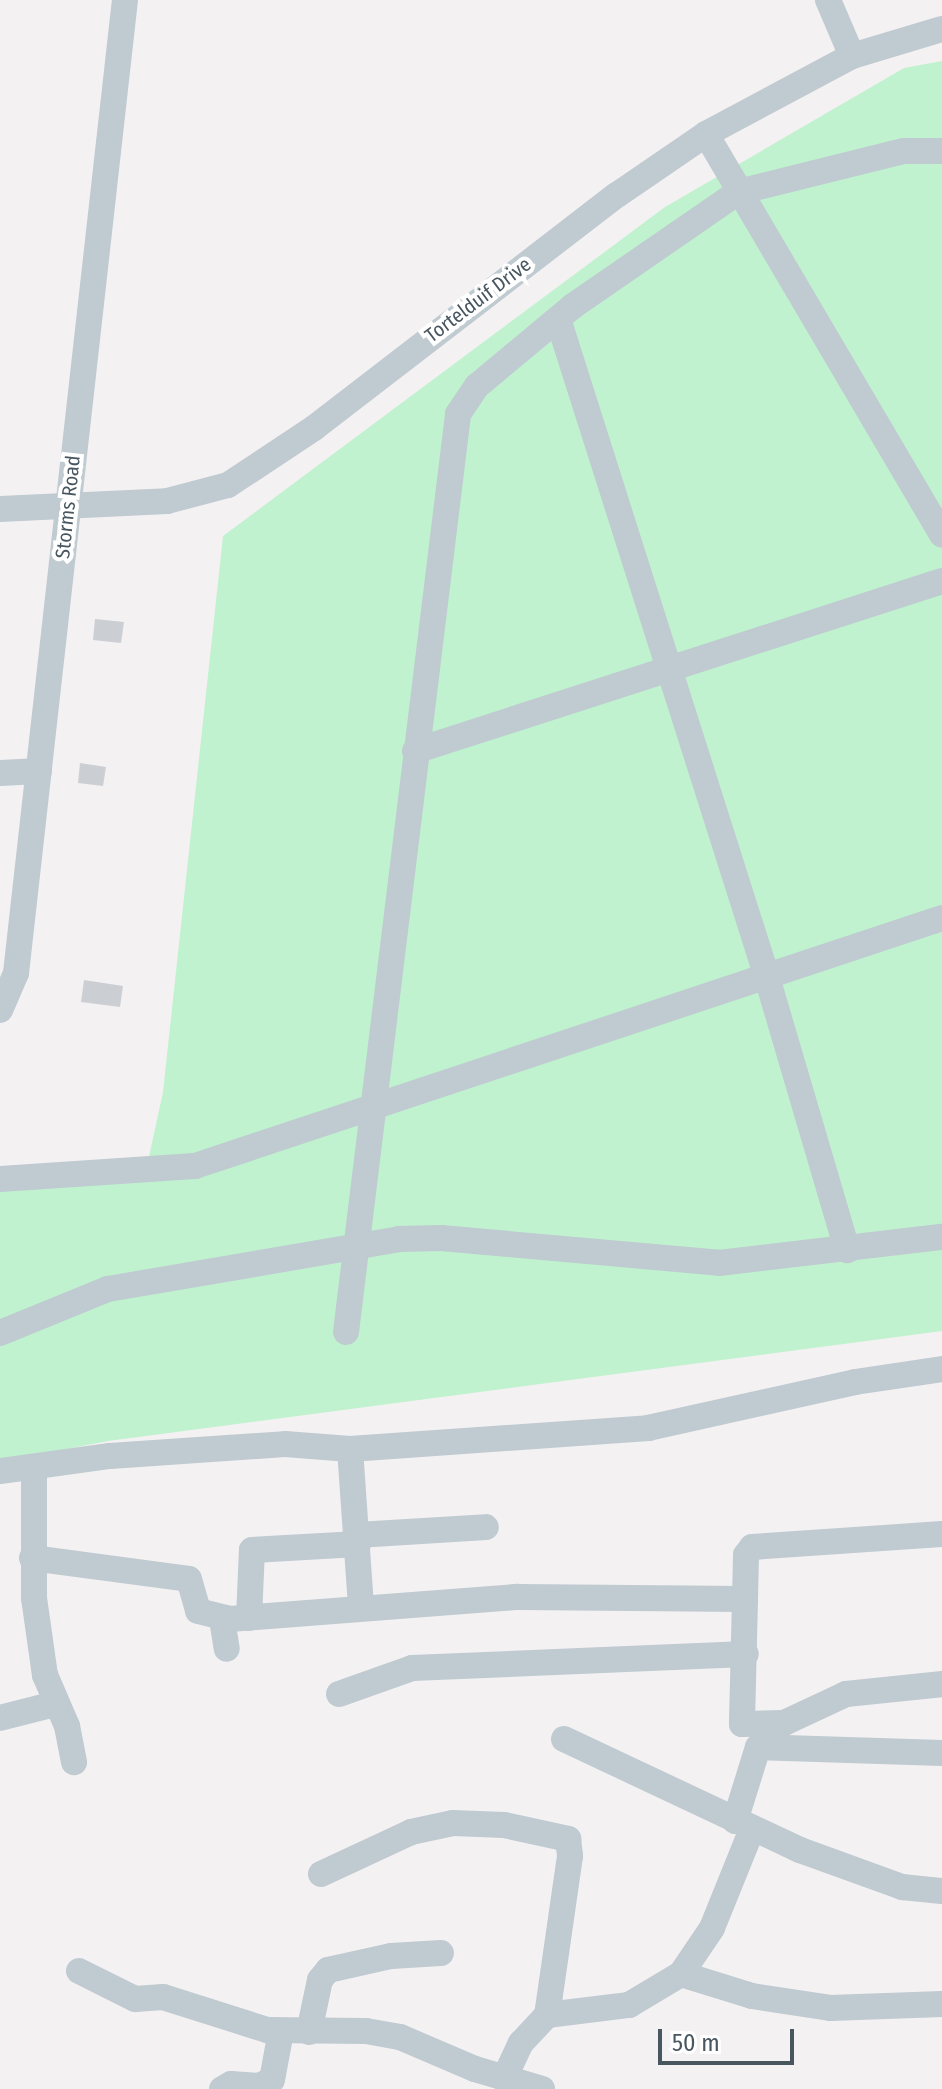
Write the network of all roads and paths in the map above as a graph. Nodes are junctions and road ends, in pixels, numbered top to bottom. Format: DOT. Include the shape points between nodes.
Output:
graph roads {
  1 [pos="125,0"];
  2 [pos="828,0"];
  3 [pos="942,29"];
  4 [pos="852,56"];
  5 [pos="706,134"];
  6 [pos="942,151"];
  7 [pos="738,192"];
  8 [pos="558,319"];
  9 [pos="68,505"];
  10 [pos="0,509"];
  11 [pos="942,535"];
  12 [pos="942,581"];
  13 [pos="670,670"];
  14 [pos="415,751"];
  15 [pos="39,771"];
  16 [pos="0,773"];
  17 [pos="942,918"];
  18 [pos="766,974"];
  19 [pos="0,1010"];
  20 [pos="373,1109"];
  21 [pos="0,1179"];
  22 [pos="942,1237"];
  23 [pos="356,1246"];
  24 [pos="847,1250"];
  25 [pos="346,1332"];
  26 [pos="0,1333"];
  27 [pos="942,1369"];
  28 [pos="350,1449"];
  29 [pos="34,1469"];
  30 [pos="0,1471"];
  31 [pos="486,1527"];
  32 [pos="942,1534"];
  33 [pos="358,1539"];
  34 [pos="32,1558"];
  35 [pos="745,1599"];
  36 [pos="361,1608"];
  37 [pos="249,1618"];
  38 [pos="222,1619"];
  39 [pos="227,1649"];
  40 [pos="746,1654"];
  41 [pos="942,1684"];
  42 [pos="339,1694"];
  43 [pos="55,1704"];
  44 [pos="0,1718"];
  45 [pos="564,1739"];
  46 [pos="942,1753"];
  47 [pos="74,1762"];
  48 [pos="743,1825"];
  49 [pos="321,1874"];
  50 [pos="942,1891"];
  51 [pos="942,1902"];
  52 [pos="441,1953"];
  53 [pos="79,1971"];
  54 [pos="681,1974"];
  55 [pos="942,2004"];
  56 [pos="547,2015"];
  57 [pos="281,2031"];
  58 [pos="309,2032"];
  59 [pos="504,2079"];
  60 [pos="222,2089"];
  61 [pos="542,2089"];
  1 -- 9 [label="street, Storms Road"];
  2 -- 4 [label="street"];
  3 -- 4 [label="street, Tortelduif Drive"];
  4 -- 5 [label="street, Tortelduif Drive"];
  5 -- 7 [label="street"];
  5 -- 9 [label="street, Tortelduif Drive" via="247,474 189,498"];
  6 -- 7 [label="street" via="875,157"];
  7 -- 8 [label="street"];
  7 -- 11 [label="street"];
  8 -- 13 [label="street"];
  8 -- 14 [label="street" via="477,386 458,414"];
  9 -- 10 [label="street, Tortelduif Drive"];
  9 -- 15 [label="street, Storms Road"];
  12 -- 13 [label="street"];
  13 -- 14 [label="street"];
  13 -- 18 [label="street"];
  14 -- 20 [label="street"];
  15 -- 16 [label="street"];
  15 -- 19 [label="street, Storms Road" via="16,973"];
  17 -- 18 [label="street"];
  18 -- 20 [label="street"];
  18 -- 24 [label="street"];
  20 -- 21 [label="street" via="195,1166"];
  20 -- 23 [label="street"];
  22 -- 24 [label="street"];
  23 -- 24 [label="street" via="441,1238 719,1263"];
  23 -- 25 [label="street"];
  23 -- 26 [label="street" via="108,1289"];
  27 -- 28 [label="street" via="855,1382 648,1428"];
  28 -- 29 [label="street" via="285,1444 110,1456"];
  28 -- 33 [label="street"];
  29 -- 30 [label="street"];
  29 -- 34 [label="street"];
  31 -- 33 [label="street"];
  32 -- 35 [label="street" via="752,1547 746,1555"];
  33 -- 36 [label="street"];
  33 -- 37 [label="street" via="252,1550"];
  34 -- 38 [label="street" via="189,1579 198,1611"];
  34 -- 43 [label="street" via="43,1662"];
  35 -- 36 [label="street" via="518,1597"];
  35 -- 40 [label="street"];
  36 -- 37 [label="street"];
  37 -- 38 [label="street"];
  38 -- 39 [label="street"];
  40 -- 41 [label="street" via="742,1724 784,1723 846,1694"];
  40 -- 42 [label="street" via="412,1668"];
  43 -- 44 [label="street"];
  43 -- 47 [label="street" via="67,1726"];
  45 -- 48 [label="street"];
  46 -- 48 [label="street" via="758,1747"];
  48 -- 50 [label="street" via="885,1882"];
  48 -- 54 [label="street" via="712,1928"];
  49 -- 56 [label="street" via="411,1832 453,1823 504,1825 568,1839 570,1856"];
  50 -- 51 [label="street"];
  52 -- 58 [label="street" via="391,1956 328,1970 320,1980"];
  53 -- 57 [label="street" via="135,1999 163,1997 248,2026"];
  54 -- 55 [label="street" via="752,1996 814,2006"];
  54 -- 56 [label="street" via="629,2005"];
  56 -- 59 [label="street" via="521,2043"];
  57 -- 58 [label="street"];
  57 -- 60 [label="street" via="269,2083"];
  58 -- 59 [label="street" via="366,2031 400,2037"];
  59 -- 61 [label="street"];
}
